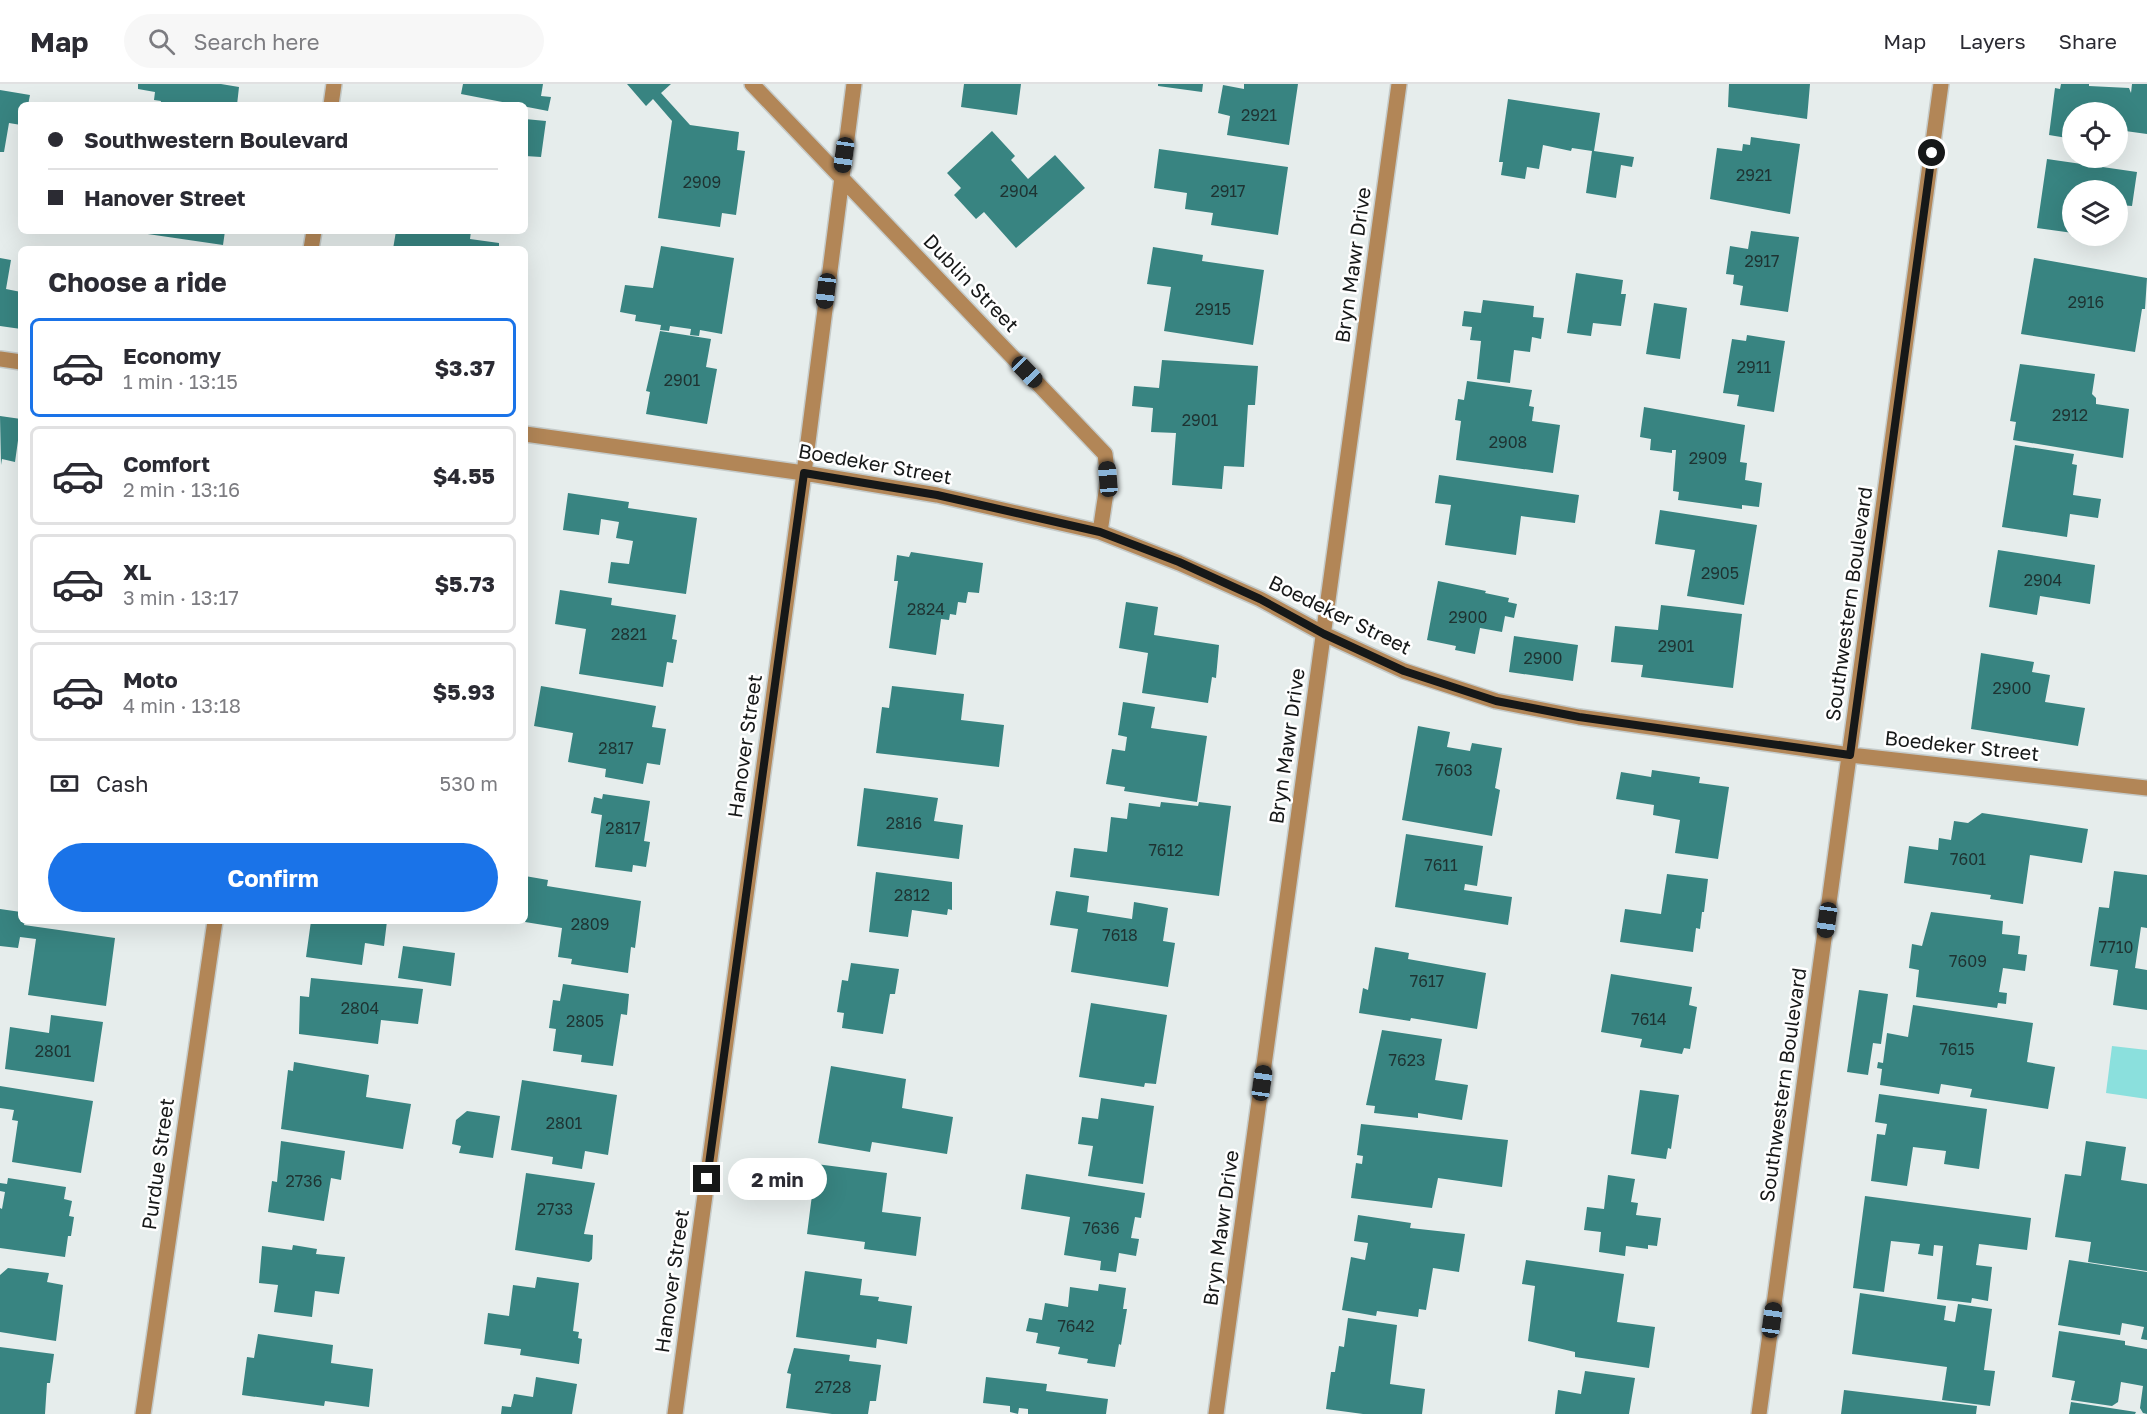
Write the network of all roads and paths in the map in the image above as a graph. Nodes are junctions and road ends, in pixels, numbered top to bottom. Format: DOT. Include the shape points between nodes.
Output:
graph roads {
  1 [pos="334,84"];
  2 [pos="752,84"];
  3 [pos="854,84"];
  4 [pos="1399,84"];
  5 [pos="1941,84"];
  6 [pos="331,102"];
  7 [pos="840,178"];
  8 [pos="0,359"];
  9 [pos="18,362"];
  10 [pos="528,434"];
  11 [pos="804,473"];
  12 [pos="1100,532"];
  13 [pos="1324,634"];
  14 [pos="1850,755"];
  15 [pos="2147,788"];
  16 [pos="215,924"];
  17 [pos="143,1414"];
  18 [pos="675,1414"];
  19 [pos="1216,1414"];
  20 [pos="1759,1414"];
  1 -- 6 [label="street"];
  2 -- 7 [label="street, Dublin Street"];
  3 -- 7 [label="street, Hanover Street"];
  4 -- 13 [label="street, Bryn Mawr Drive"];
  5 -- 14 [label="street, Southwestern Boulevard"];
  7 -- 11 [label="street, Hanover Street"];
  7 -- 12 [label="street, Dublin Street" via="1105,454 1108,479"];
  8 -- 9 [label="street"];
  10 -- 11 [label="street, Boedeker Street"];
  11 -- 12 [label="street, Boedeker Street" via="937,495"];
  11 -- 18 [label="street, Hanover Street"];
  12 -- 13 [label="street, Boedeker Street" via="1179,562"];
  13 -- 14 [label="street, Boedeker Street" via="1404,671 1496,701 1579,717"];
  13 -- 19 [label="street, Bryn Mawr Drive"];
  14 -- 15 [label="street, Boedeker Street"];
  14 -- 20 [label="street, Southwestern Boulevard"];
  16 -- 17 [label="street, Purdue Street"];
}
